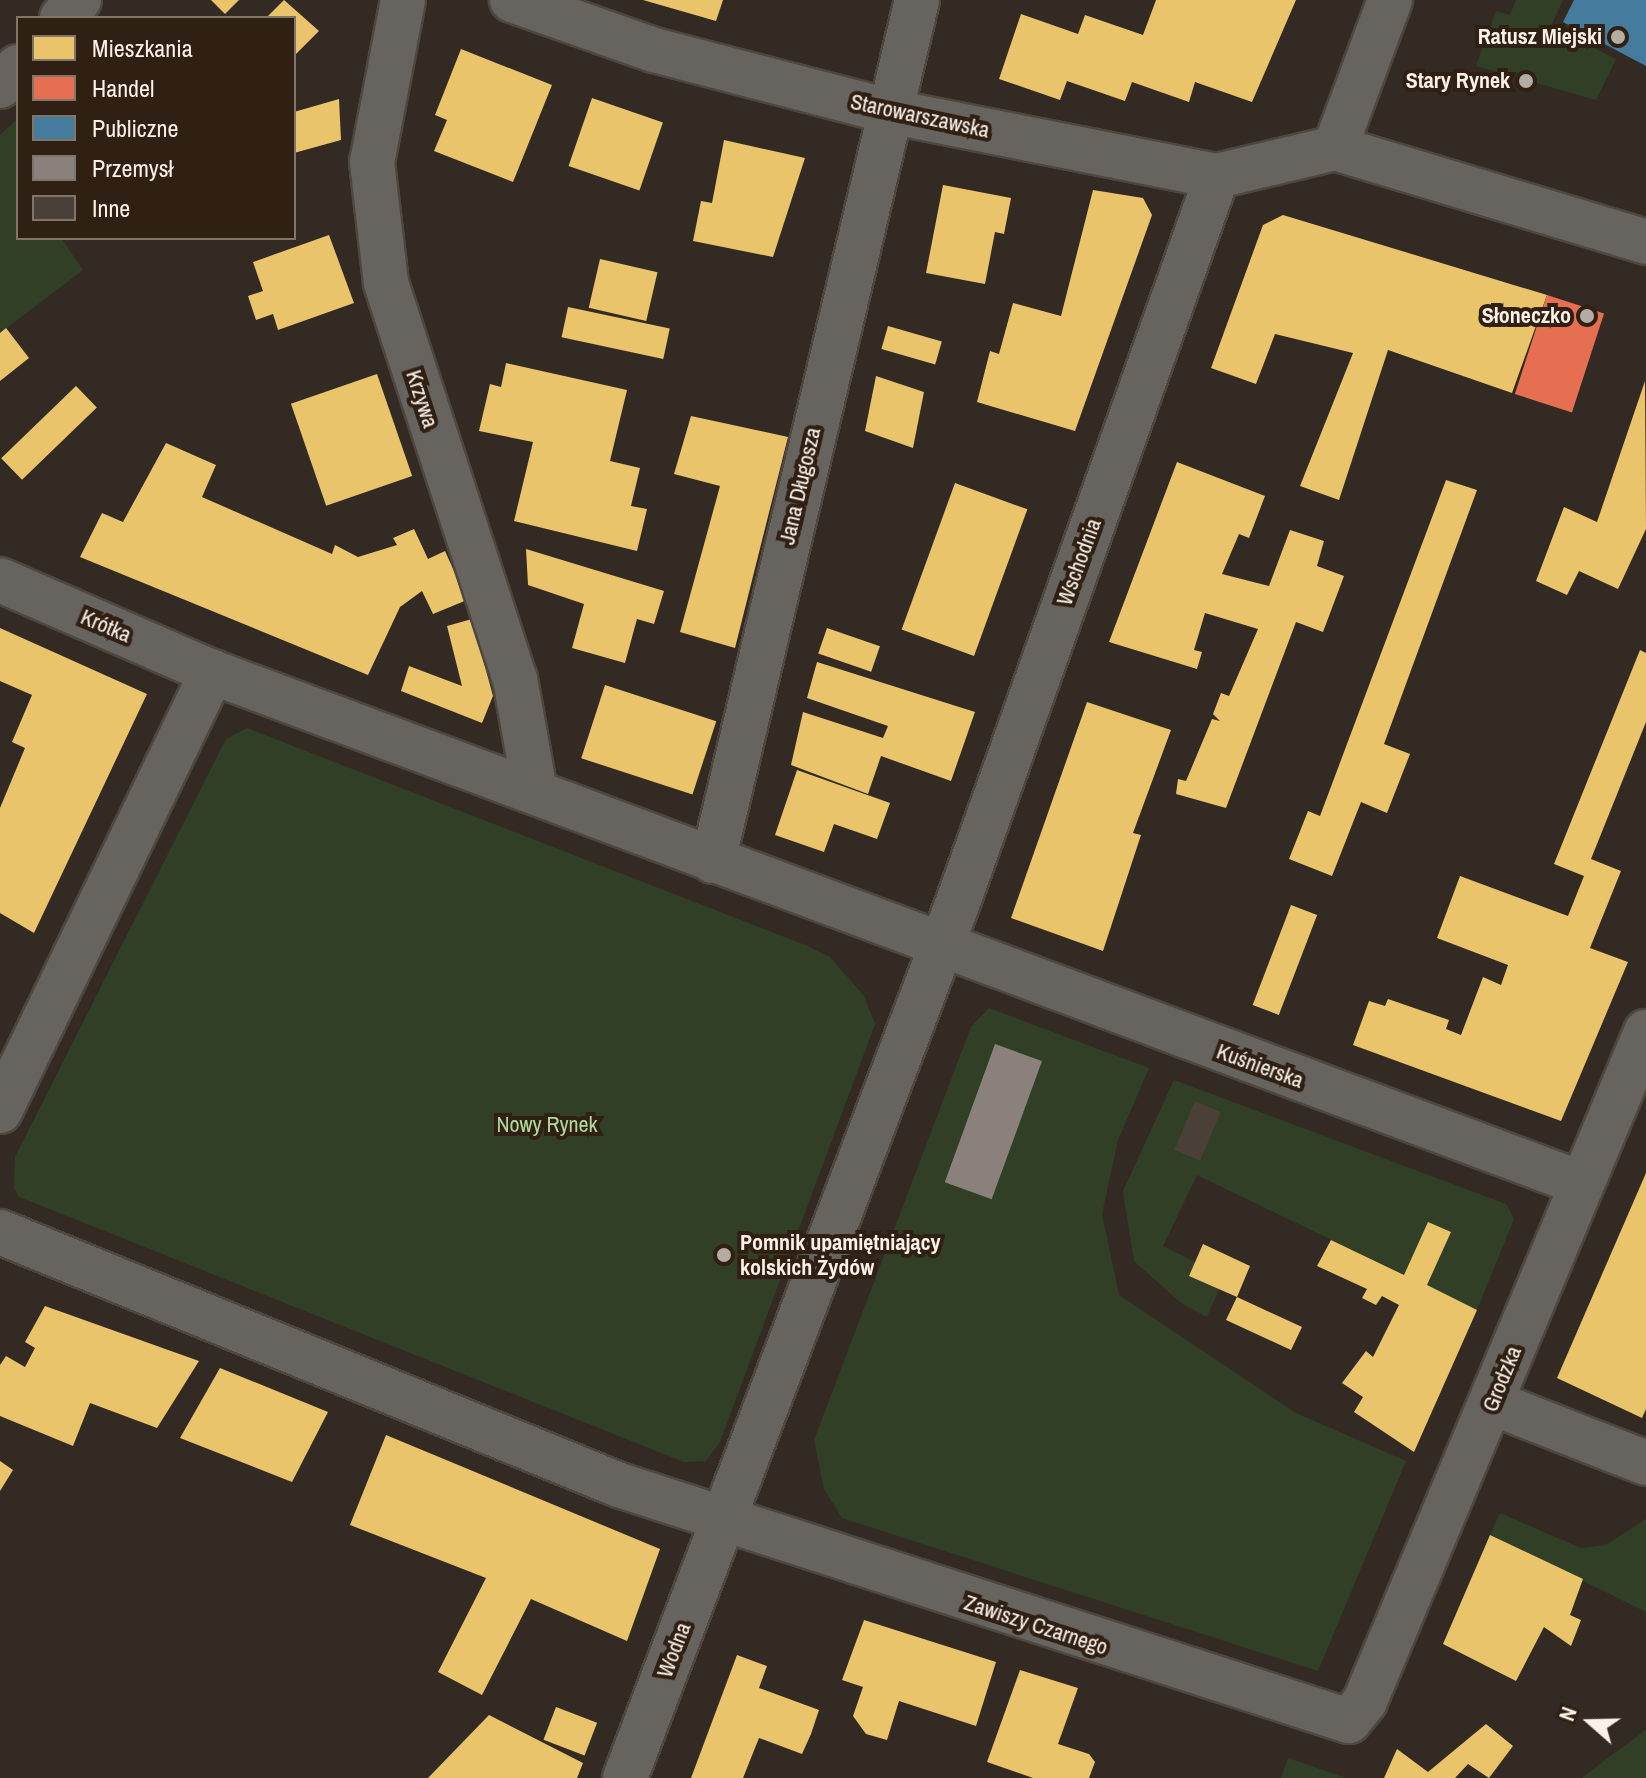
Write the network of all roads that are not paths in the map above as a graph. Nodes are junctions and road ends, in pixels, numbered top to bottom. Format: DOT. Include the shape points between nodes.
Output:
graph roads {
  1 [pos="79,0"];
  2 [pos="403,0"];
  3 [pos="512,0"];
  4 [pos="917,0"];
  5 [pos="1390,0"];
  6 [pos="64,16"];
  7 [pos="16,69"];
  8 [pos="0,86"];
  9 [pos="888,111"];
  10 [pos="1335,148"];
  11 [pos="1217,176"];
  12 [pos="1646,242"];
  13 [pos="0,580"];
  14 [pos="212,672"];
  15 [pos="535,791"];
  16 [pos="713,861"];
  17 [pos="940,947"];
  18 [pos="1646,1032"];
  19 [pos="0,1111"];
  20 [pos="1580,1183"];
  21 [pos="0,1232"];
  22 [pos="1493,1403"];
  23 [pos="1646,1463"];
  24 [pos="725,1522"];
  25 [pos="1349,1721"];
  26 [pos="625,1778"];
  1 -- 6 [label="street"];
  2 -- 15 [label="street, Krzywa" via="372,162 386,283 515,679"];
  3 -- 9 [label="street, Starowarszawska" via="654,50"];
  4 -- 9 [label="street, Jana Długosza"];
  5 -- 10 [label="street"];
  7 -- 8 [label="street"];
  9 -- 11 [label="street, Starowarszawska"];
  9 -- 16 [label="street, Jana Długosza"];
  10 -- 11 [label="street, Starowarszawska"];
  10 -- 12 [label="street"];
  11 -- 17 [label="street, Wschodnia"];
  13 -- 14 [label="street, Krótka"];
  14 -- 15 [label="street"];
  14 -- 19 [label="street"];
  15 -- 16 [label="street"];
  16 -- 17 [label="street"];
  17 -- 20 [label="street, Kuśnierska"];
  17 -- 24 [label="street"];
  18 -- 20 [label="street, Grodzka"];
  20 -- 22 [label="street, Grodzka"];
  21 -- 24 [label="street"];
  22 -- 23 [label="street"];
  22 -- 25 [label="street, Grodzka" via="1365,1701"];
  24 -- 25 [label="street, Zawiszy Czarnego"];
  24 -- 26 [label="street, Wodna"];
}
